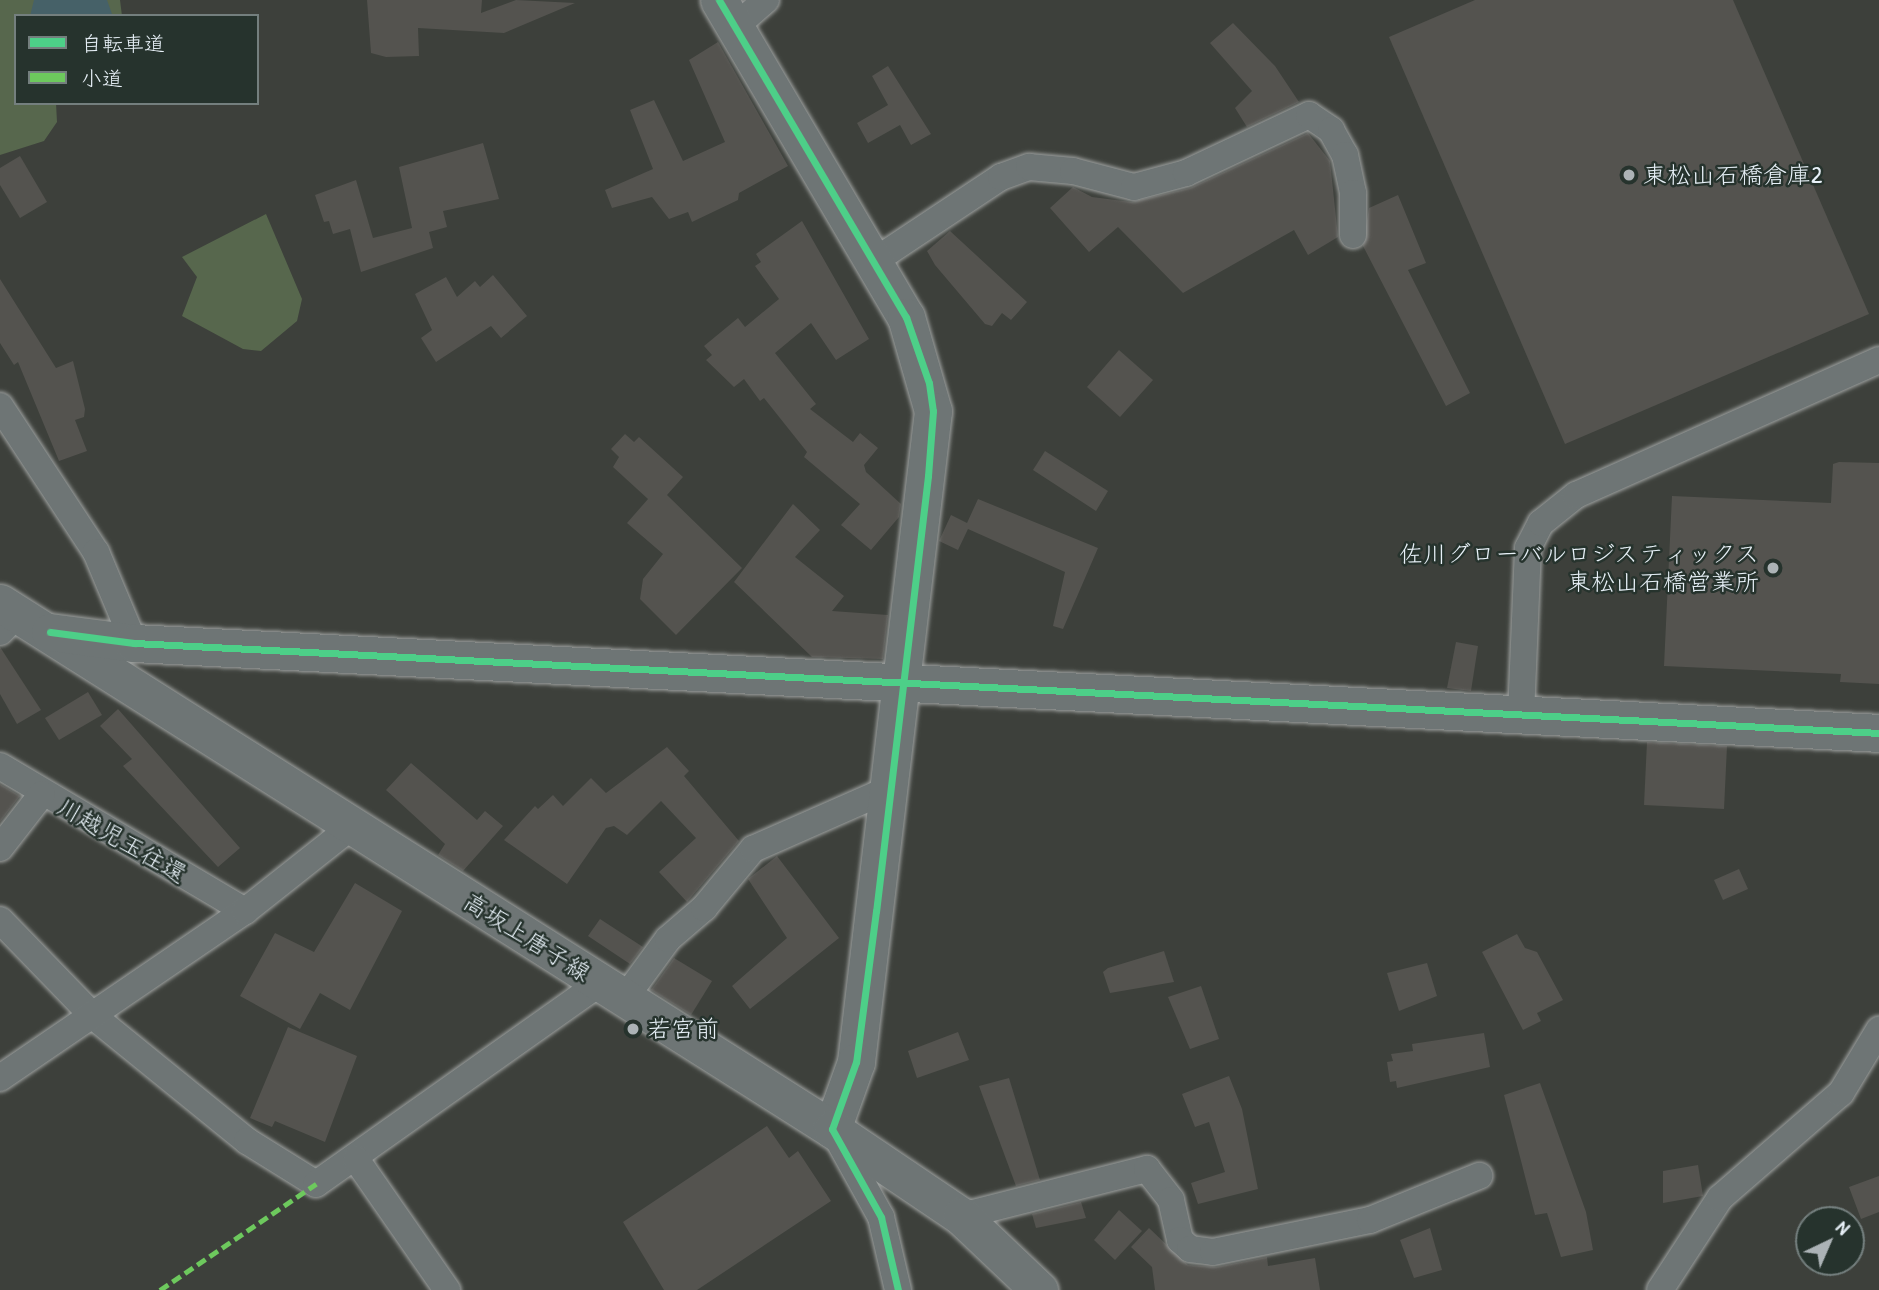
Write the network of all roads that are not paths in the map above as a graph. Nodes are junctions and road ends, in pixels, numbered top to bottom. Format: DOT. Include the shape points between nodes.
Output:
graph roads {
  1 [pos="766,0"];
  2 [pos="727,14"];
  3 [pos="1353,235"];
  4 [pos="873,262"];
  5 [pos="1879,360"];
  6 [pos="0,406"];
  7 [pos="6,616"];
  8 [pos="50,632"];
  9 [pos="134,643"];
  10 [pos="905,682"];
  11 [pos="1521,715"];
  12 [pos="1879,733"];
  13 [pos="0,766"];
  14 [pos="891,788"];
  15 [pos="42,794"];
  16 [pos="351,827"];
  17 [pos="0,848"];
  18 [pos="245,911"];
  19 [pos="0,920"];
  20 [pos="613,990"];
  21 [pos="92,1015"];
  22 [pos="1879,1030"];
  23 [pos="0,1078"];
  24 [pos="832,1129"];
  25 [pos="356,1159"];
  26 [pos="1479,1176"];
  27 [pos="961,1216"];
  28 [pos="447,1290"];
  29 [pos="898,1290"];
  30 [pos="1039,1290"];
  31 [pos="1660,1290"];
  1 -- 2 [label="street"];
  2 -- 4 [label="street"];
  3 -- 4 [label="street" via="1353,193 1345,155 1331,130 1309,115 1186,173 1134,187 1073,171 1029,167 1002,177"];
  4 -- 10 [label="street" via="906,317 933,411"];
  5 -- 11 [label="street" via="1576,495 1541,523 1528,548"];
  6 -- 9 [label="street" via="96,552"];
  7 -- 8 [label="street, 高坂上唐子線"];
  8 -- 9 [label="street"];
  8 -- 16 [label="street, 高坂上唐子線"];
  9 -- 10 [label="street"];
  10 -- 11 [label="street"];
  10 -- 14 [label="street"];
  11 -- 12 [label="street"];
  13 -- 15 [label="street, 川越児玉往還"];
  14 -- 20 [label="street" via="753,849 704,908"];
  14 -- 24 [label="street" via="856,1062"];
  15 -- 17 [label="street"];
  15 -- 18 [label="street, 川越児玉往還"];
  16 -- 18 [label="street"];
  16 -- 20 [label="street, 高坂上唐子線"];
  18 -- 21 [label="street"];
  19 -- 21 [label="street"];
  20 -- 24 [label="street, 高坂上唐子線"];
  20 -- 25 [label="street"];
  21 -- 23 [label="street"];
  21 -- 25 [label="street" via="247,1141 316,1184"];
  22 -- 31 [label="street" via="1841,1093 1720,1198"];
  24 -- 27 [label="street, 高坂上唐子線"];
  24 -- 29 [label="street" via="881,1217"];
  25 -- 28 [label="street"];
  26 -- 27 [label="street" via="1370,1220 1213,1252 1190,1249 1180,1240 1171,1200 1147,1169"];
  27 -- 30 [label="street, 高坂上唐子線"];
}
